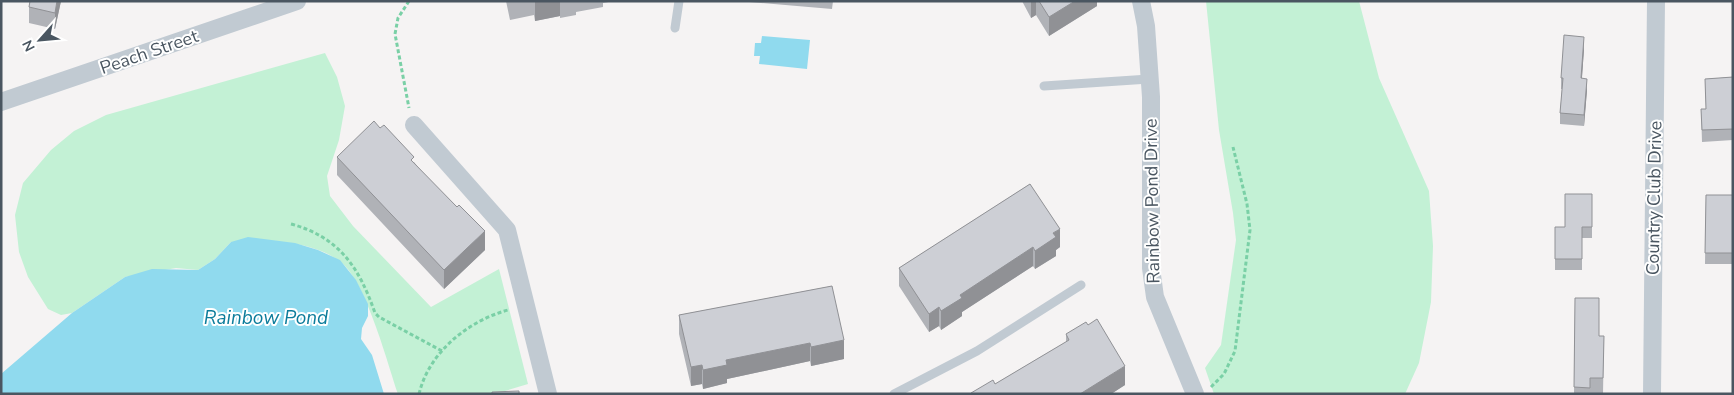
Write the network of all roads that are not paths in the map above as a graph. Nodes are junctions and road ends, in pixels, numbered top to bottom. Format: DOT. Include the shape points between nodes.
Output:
graph roads {
  1 [pos="297,1"];
  2 [pos="678,1"];
  3 [pos="1141,1"];
  4 [pos="1656,1"];
  5 [pos="675,28"];
  6 [pos="1149,79"];
  7 [pos="1044,86"];
  8 [pos="1,102"];
  9 [pos="414,125"];
  10 [pos="1081,285"];
  11 [pos="1201,392"];
  12 [pos="548,394"];
  13 [pos="894,394"];
  14 [pos="1652,394"];
  1 -- 8 [label="street, Peach Street"];
  2 -- 5 [label="lane"];
  3 -- 6 [label="street, Rainbow Pond Drive"];
  4 -- 14 [label="street, Country Club Drive"];
  6 -- 7 [label="lane"];
  6 -- 11 [label="street, Rainbow Pond Drive" via="1151,268 1155,297"];
  9 -- 12 [label="street" via="504,225"];
  10 -- 13 [label="lane" via="977,351"];
}
